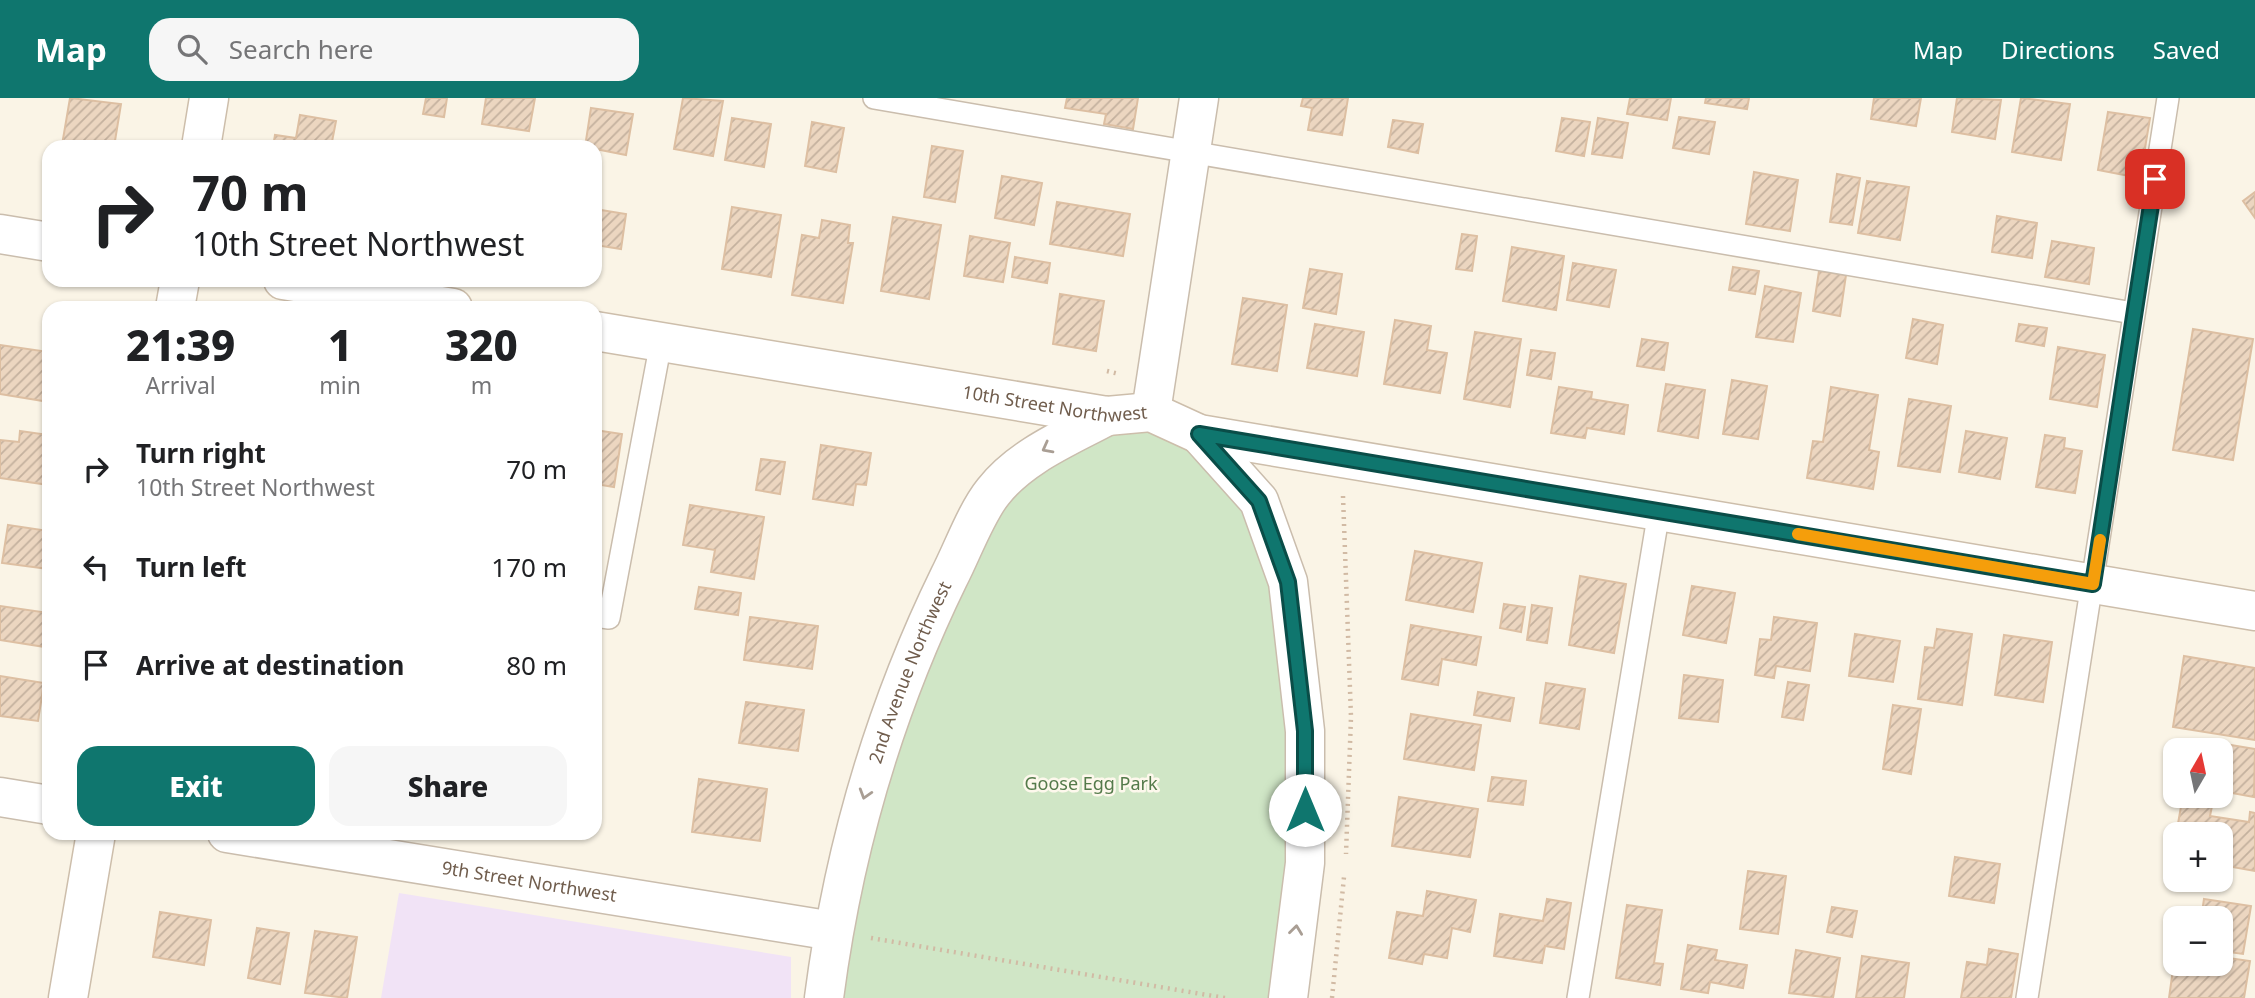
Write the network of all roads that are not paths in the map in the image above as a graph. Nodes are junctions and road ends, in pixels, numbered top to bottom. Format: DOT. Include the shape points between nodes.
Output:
graph roads {
  1 [pos="209,98"];
  2 [pos="874,98"];
  3 [pos="1199,98"];
  4 [pos="2168,98"];
  5 [pos="202,140"];
  6 [pos="1191,152"];
  7 [pos="0,234"];
  8 [pos="42,241"];
  9 [pos="326,287"];
  10 [pos="410,301"];
  11 [pos="2133,313"];
  12 [pos="602,332"];
  13 [pos="661,342"];
  14 [pos="1151,412"];
  15 [pos="1107,416"];
  16 [pos="1199,434"];
  17 [pos="1659,511"];
  18 [pos="2093,584"];
  19 [pos="2255,611"];
  20 [pos="602,617"];
  21 [pos="0,797"];
  22 [pos="42,803"];
  23 [pos="95,840"];
  24 [pos="270,840"];
  25 [pos="833,931"];
  26 [pos="68,998"];
  27 [pos="824,998"];
  28 [pos="1288,998"];
  29 [pos="1578,998"];
  30 [pos="2027,998"];
  1 -- 5 [label="street"];
  2 -- 6 [label="lane"];
  3 -- 6 [label="street"];
  4 -- 11 [label="lane"];
  6 -- 11 [label="lane"];
  6 -- 14 [label="street"];
  7 -- 8 [label="street"];
  9 -- 10 [label="street"];
  11 -- 18 [label="lane"];
  12 -- 13 [label="street, 10th Street Northwest"];
  13 -- 15 [label="street, 10th Street Northwest"];
  13 -- 20 [label="lane" via="609,618"];
  14 -- 15 [label="street, 10th Street Northwest"];
  14 -- 16 [label="street, 10th Street Northwest"];
  15 -- 25 [label="street, 2nd Avenue Northwest, one-way" via="1033,456 993,492 923,632 894,702 857,822"];
  16 -- 17 [label="street, 10th Street Northwest"];
  28 -- 16 [label="street, one-way" via="1305,863 1305,731 1288,582 1259,501"];
  17 -- 18 [label="street, 10th Street Northwest"];
  17 -- 29 [label="lane"];
  18 -- 19 [label="street, 10th Street Northwest"];
  18 -- 30 [label="lane"];
  21 -- 22 [label="street"];
  23 -- 26 [label="street"];
  24 -- 25 [label="street, 9th Street Northwest"];
  25 -- 27 [label="street, 2nd Avenue Northwest"];
}
